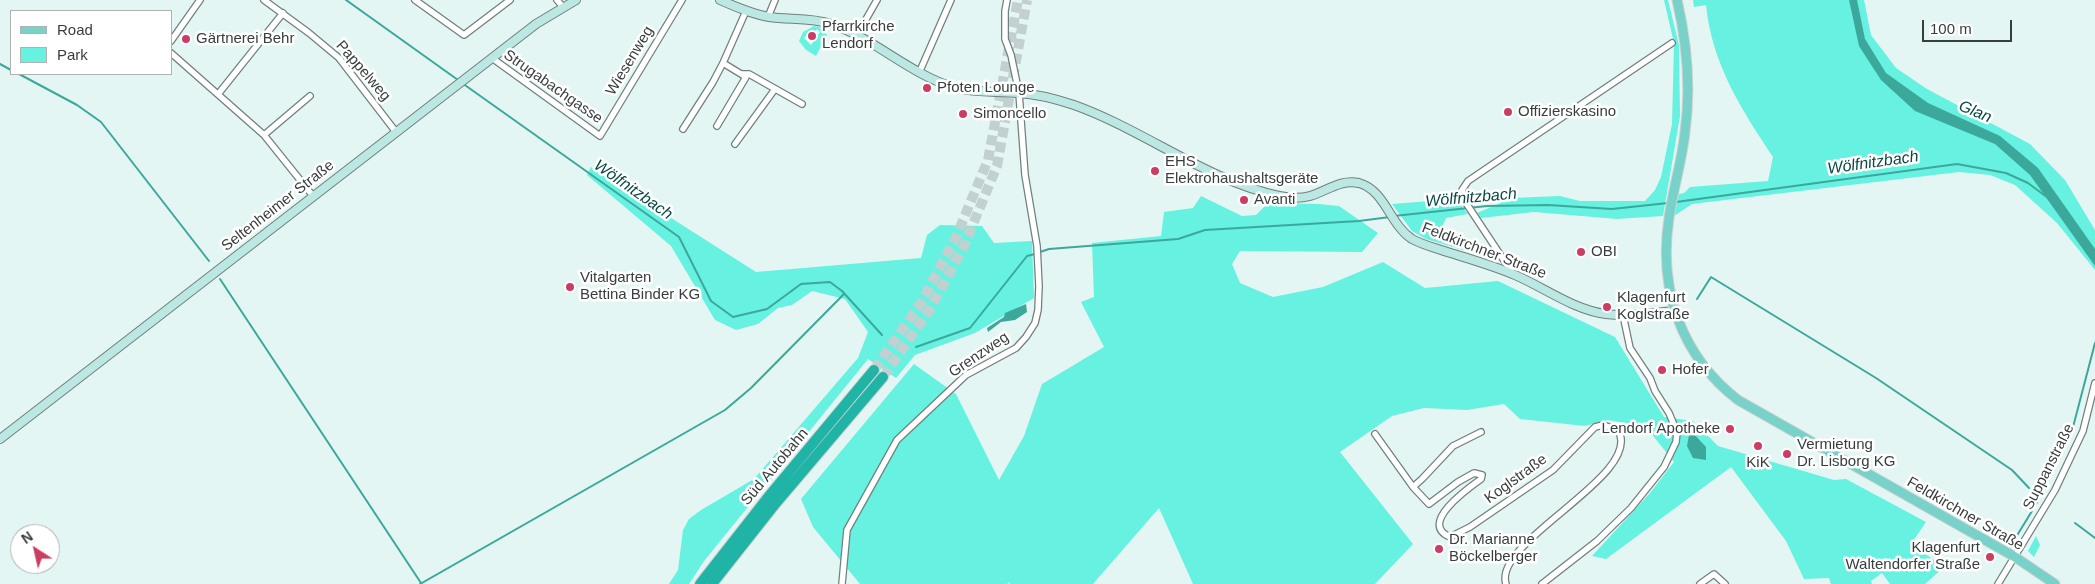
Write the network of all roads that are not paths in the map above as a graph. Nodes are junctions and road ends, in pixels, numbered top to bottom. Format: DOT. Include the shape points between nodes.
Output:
graph roads {
  1 [pos="200,0"];
  2 [pos="264,0"];
  3 [pos="415,0"];
  4 [pos="510,0"];
  5 [pos="557,0"];
  6 [pos="576,0"];
  7 [pos="682,0"];
  8 [pos="720,0"];
  9 [pos="775,0"];
  10 [pos="877,0"];
  11 [pos="951,0"];
  12 [pos="1007,0"];
  13 [pos="1677,0"];
  14 [pos="563,7"];
  15 [pos="746,11"];
  16 [pos="283,14"];
  17 [pos="768,17"];
  18 [pos="857,35"];
  19 [pos="172,40"];
  20 [pos="1672,44"];
  21 [pos="172,54"];
  22 [pos="492,58"];
  23 [pos="723,63"];
  24 [pos="919,73"];
  25 [pos="741,74"];
  26 [pos="775,89"];
  27 [pos="1019,92"];
  28 [pos="219,93"];
  29 [pos="310,96"];
  30 [pos="802,104"];
  31 [pos="717,126"];
  32 [pos="683,129"];
  33 [pos="396,132"];
  34 [pos="264,135"];
  35 [pos="600,136"];
  36 [pos="736,144"];
  37 [pos="313,196"];
  38 [pos="1513,274"];
  39 [pos="1674,311"];
  40 [pos="1623,315"];
  41 [pos="874,370"];
  42 [pos="883,377"];
  43 [pos="2095,383"];
  44 [pos="1481,432"];
  45 [pos="1375,434"];
  46 [pos="0,439"];
  47 [pos="1412,486"];
  48 [pos="2015,557"];
  49 [pos="700,584"];
  50 [pos="712,584"];
  51 [pos="842,584"];
  52 [pos="1506,584"];
  53 [pos="1542,584"];
  54 [pos="1700,584"];
  55 [pos="1725,584"];
  56 [pos="1998,584"];
  57 [pos="2055,584"];
  1 -- 19 [label="street"];
  2 -- 16 [label="street, Pappelweg"];
  3 -- 4 [label="street" via="464,35"];
  5 -- 14 [label="street"];
  6 -- 14 [label="street, Seltenheimer Straße"];
  7 -- 35 [label="street, Wiesenweg"];
  8 -- 15 [label="street, Feldkirchner Straße"];
  9 -- 17 [label="street"];
  10 -- 18 [label="street"];
  11 -- 24 [label="street"];
  12 -- 27 [label="street, Grenzweg" via="1005,39"];
  13 -- 39 [label="main road" via="1687,55 1688,96 1666,255"];
  14 -- 22 [label="street, Seltenheimer Straße"];
  15 -- 17 [label="street, Feldkirchner Straße"];
  15 -- 23 [label="street"];
  16 -- 28 [label="street"];
  16 -- 33 [label="street, Pappelweg" via="339,58"];
  17 -- 18 [label="street, Feldkirchner Straße" via="828,22"];
  18 -- 24 [label="street, Feldkirchner Straße"];
  20 -- 38 [label="street" via="1468,181 1462,190 1466,203"];
  21 -- 28 [label="street"];
  22 -- 33 [label="street, Seltenheimer Straße"];
  22 -- 35 [label="street, Strugabachgasse"];
  23 -- 25 [label="street"];
  23 -- 32 [label="street"];
  24 -- 27 [label="street, Feldkirchner Straße" via="965,90"];
  25 -- 26 [label="street" via="749,74"];
  25 -- 31 [label="street" via="746,77"];
  26 -- 30 [label="street"];
  26 -- 36 [label="street"];
  27 -- 38 [label="street, Feldkirchner Straße" via="1053,99 1102,116 1214,172 1261,191 1299,198 1346,182 1358,183 1368,187 1406,233 1418,241"];
  27 -- 51 [label="street, Grenzweg" via="1025,175 1038,258 1035,323 1016,348 966,375 897,440 847,530"];
  28 -- 34 [label="street"];
  29 -- 34 [label="street"];
  33 -- 37 [label="street, Seltenheimer Straße"];
  34 -- 37 [label="street"];
  37 -- 46 [label="street, Seltenheimer Straße"];
  38 -- 40 [label="street, Feldkirchner Straße" via="1593,311"];
  39 -- 40 [label="street, Feldkirchner Straße"];
  39 -- 48 [label="main road, Feldkirchner Straße" via="1687,341 1705,367 1738,400"];
  40 -- 53 [label="street" via="1630,348 1669,413 1677,432 1676,442 1664,467 1631,508 1597,541"];
  41 -- 49 [label="highway, Süd Autobahn"];
  42 -- 50 [label="highway, Süd Autobahn"];
  43 -- 48 [label="street, Suppanstraße" via="2083,431 2055,490"];
  44 -- 47 [label="street" via="1453,446"];
  45 -- 47 [label="street, Koglstraße"];
  47 -- 52 [label="street, Koglstraße" via="1429,504 1474,473 1482,475 1441,517 1440,530 1450,537 1470,527 1553,470 1595,427 1603,425 1618,430 1621,446 1604,473 1513,558 1506,569"];
  48 -- 56 [label="street, Suppanstraße"];
  48 -- 57 [label="main road, Feldkirchner Straße"];
  54 -- 55 [label="street" via="1714,574"];
}
